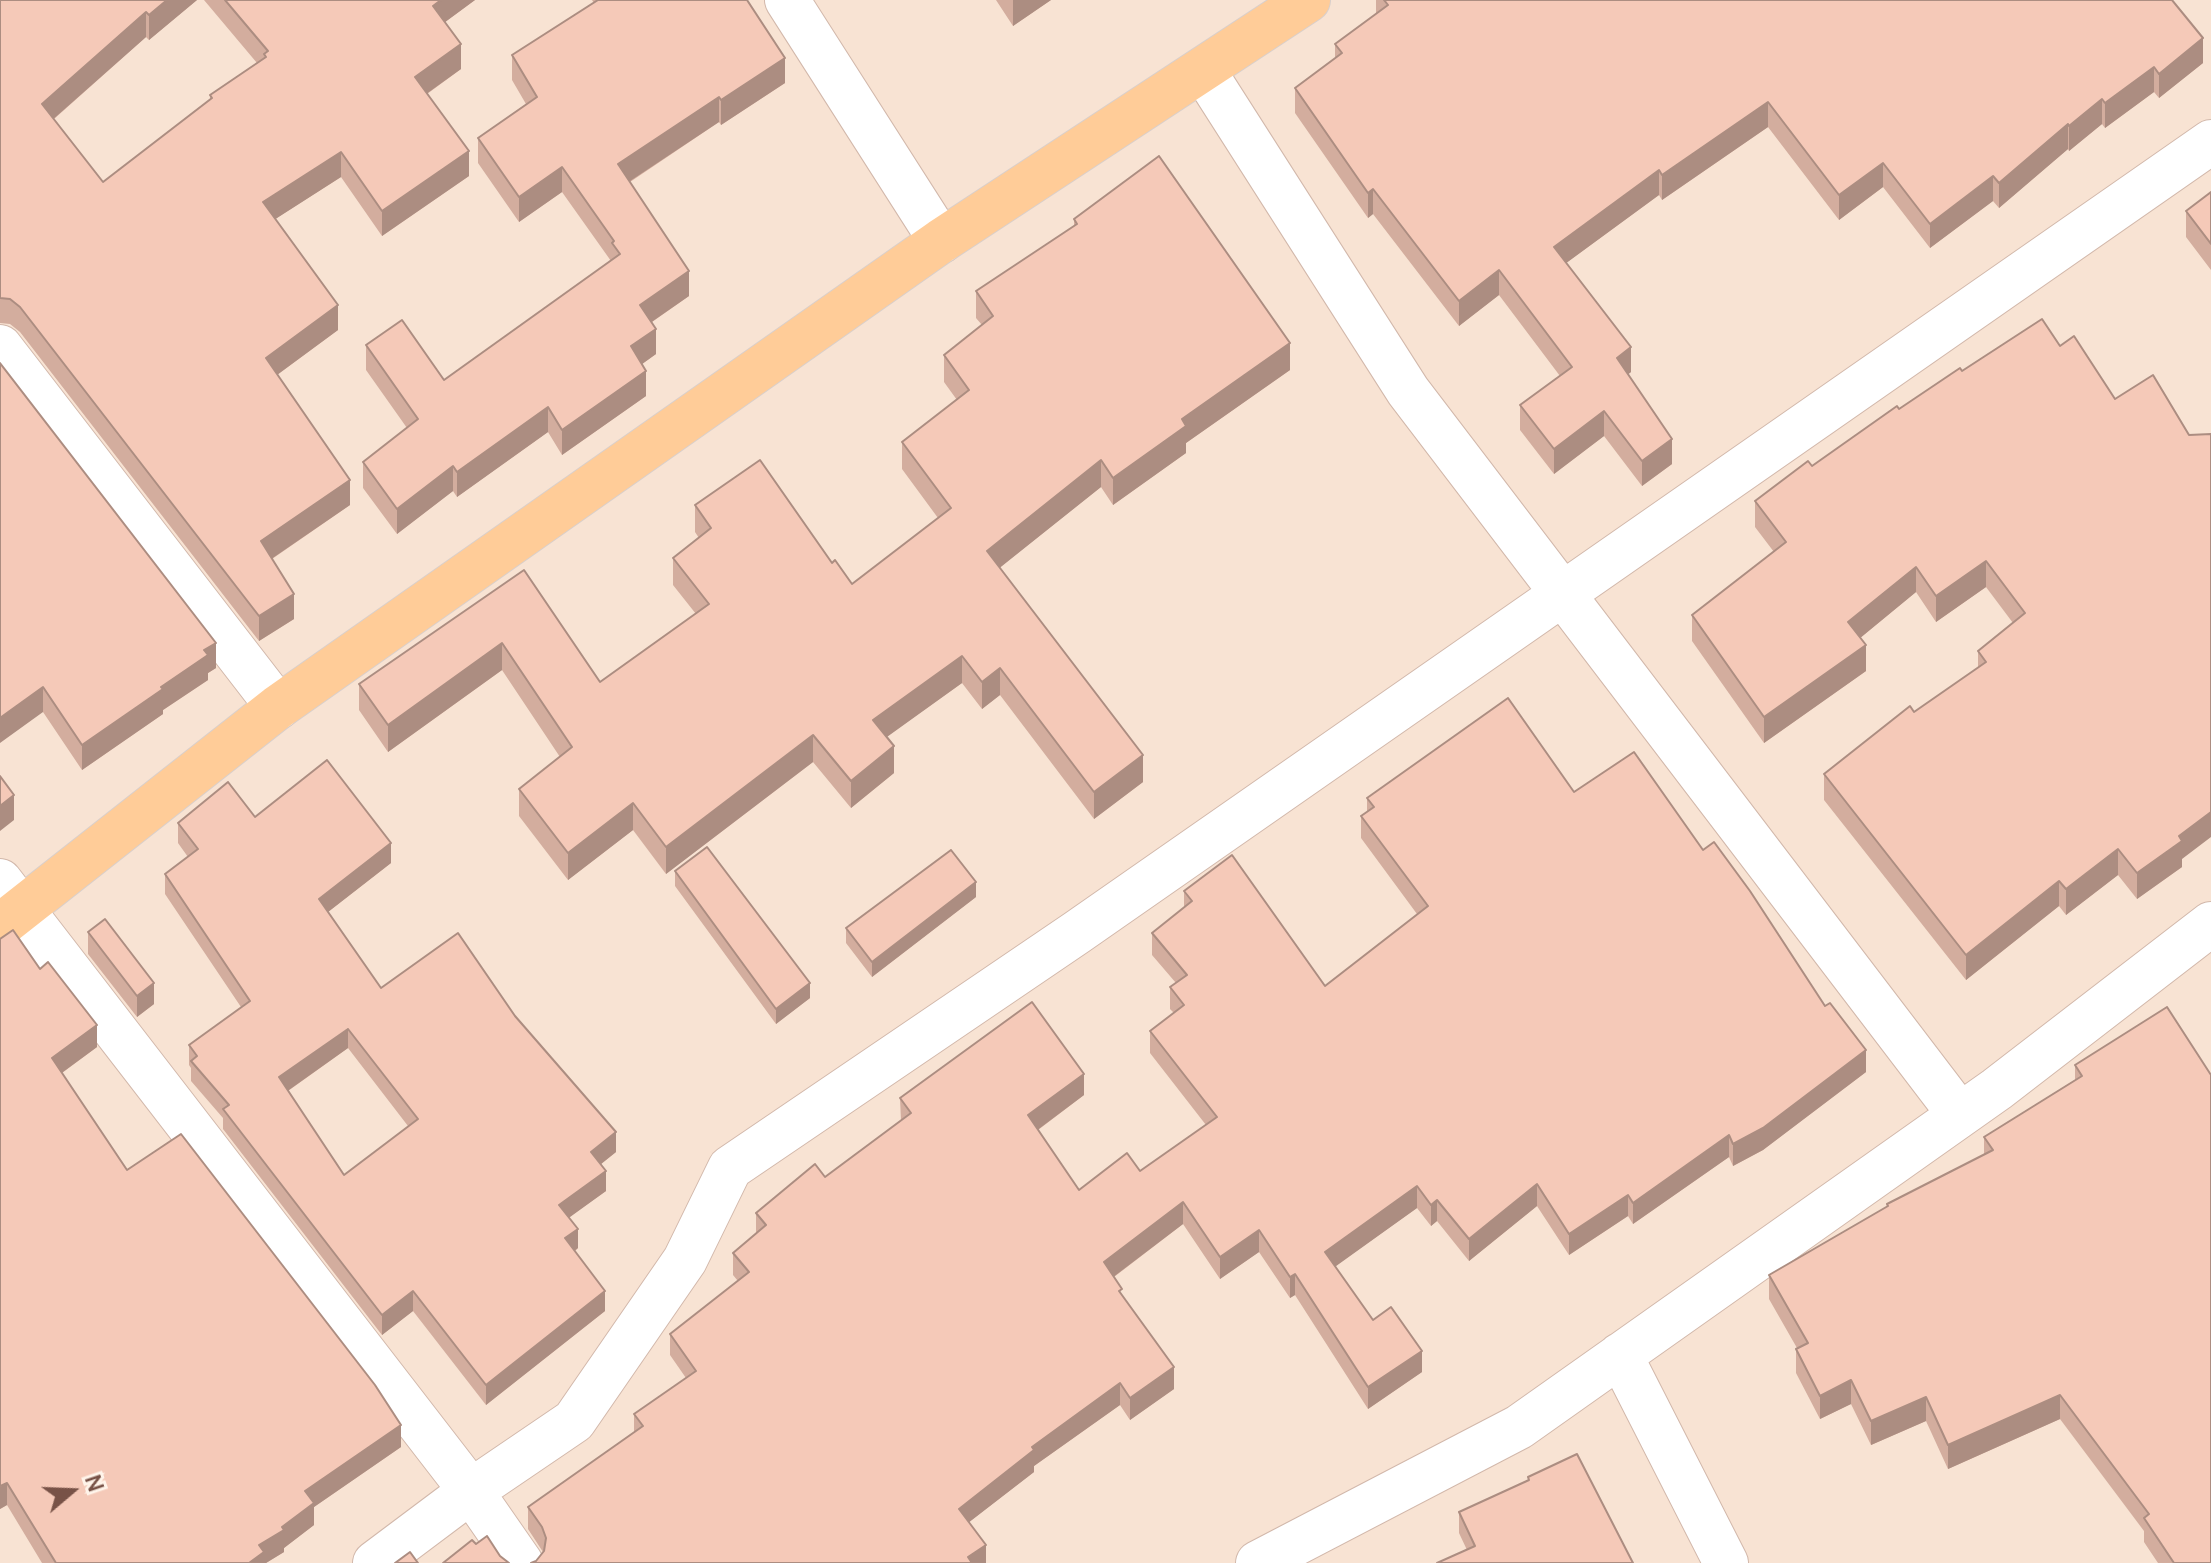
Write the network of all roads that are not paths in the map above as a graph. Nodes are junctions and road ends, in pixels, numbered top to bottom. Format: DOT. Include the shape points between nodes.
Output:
graph roads {
  1 [pos="787,0"];
  2 [pos="1308,0"];
  3 [pos="1203,70"];
  4 [pos="2211,142"];
  5 [pos="941,241"];
  6 [pos="0,347"];
  7 [pos="1564,593"];
  8 [pos="278,707"];
  9 [pos="7,906"];
  10 [pos="2205,941"];
  11 [pos="1960,1115"];
  12 [pos="1620,1355"];
  13 [pos="471,1491"];
  14 [pos="375,1563"];
  15 [pos="521,1563"];
  16 [pos="1258,1563"];
  17 [pos="1726,1563"];
  1 -- 5 [label="street"];
  2 -- 3 [label="main road"];
  3 -- 5 [label="main road"];
  3 -- 7 [label="street" via="1408,391"];
  4 -- 7 [label="street"];
  5 -- 8 [label="main road"];
  6 -- 8 [label="street"];
  7 -- 11 [label="street"];
  7 -- 13 [label="street" via="730,1168 685,1260 574,1421"];
  8 -- 9 [label="main road"];
  9 -- 13 [label="street"];
  10 -- 11 [label="street"];
  11 -- 12 [label="street"];
  12 -- 16 [label="street" via="1519,1427"];
  12 -- 17 [label="street"];
  13 -- 14 [label="street"];
  13 -- 15 [label="street"];
}
